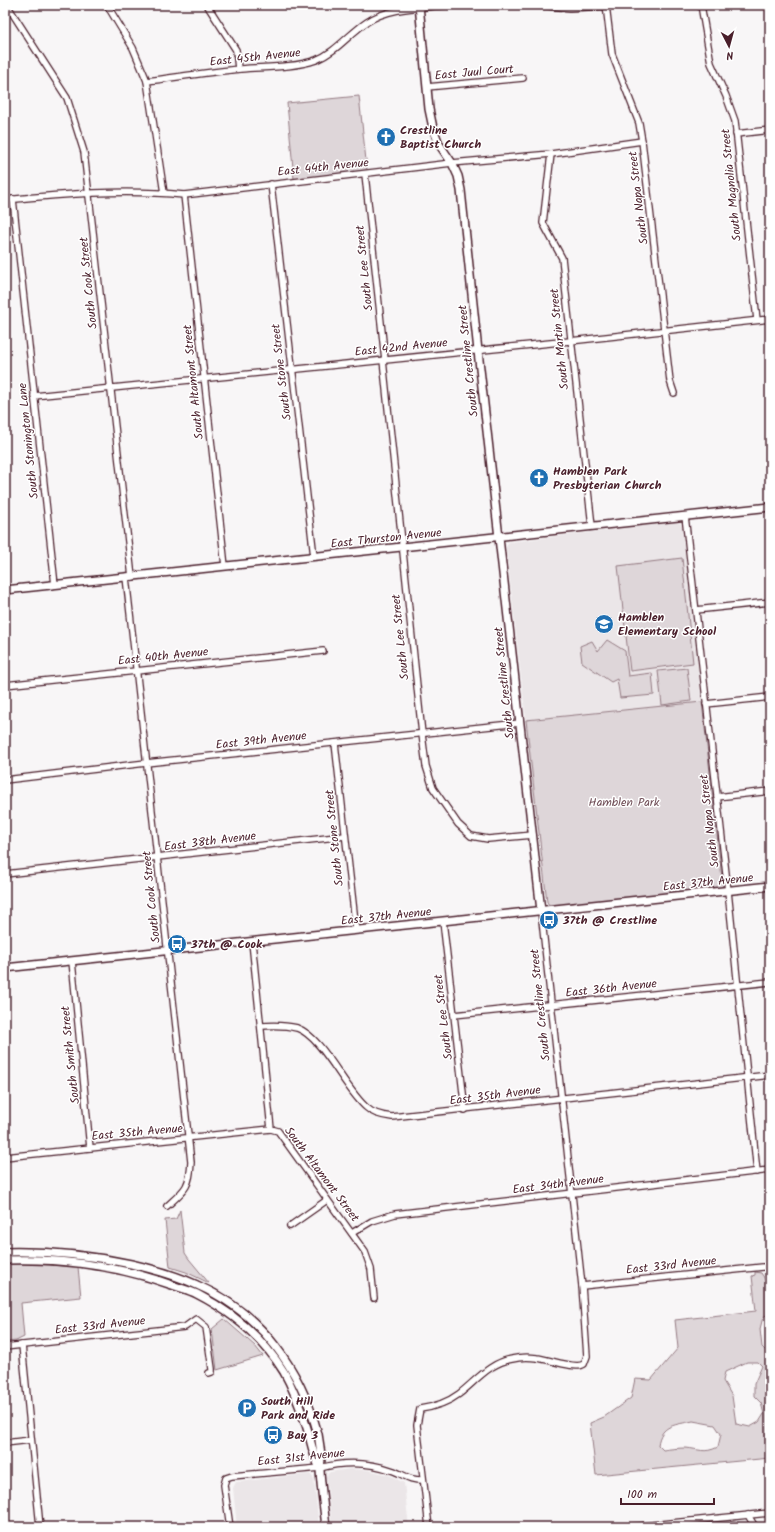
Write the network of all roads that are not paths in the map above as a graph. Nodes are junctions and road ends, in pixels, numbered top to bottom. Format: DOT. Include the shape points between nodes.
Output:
graph roads {
  1 [pos="7,5"];
  2 [pos="108,5"];
  3 [pos="206,5"];
  4 [pos="446,5"];
  5 [pos="537,5"];
  6 [pos="606,5"];
  7 [pos="701,5"];
  8 [pos="419,6"];
  9 [pos="238,69"];
  10 [pos="523,78"];
  11 [pos="147,81"];
  12 [pos="427,87"];
  13 [pos="770,130"];
  14 [pos="736,134"];
  15 [pos="642,141"];
  16 [pos="551,154"];
  17 [pos="452,163"];
  18 [pos="365,174"];
  19 [pos="271,184"];
  20 [pos="88,193"];
  21 [pos="164,193"];
  22 [pos="184,195"];
  23 [pos="13,199"];
  24 [pos="5,200"];
  25 [pos="770,319"];
  26 [pos="757,320"];
  27 [pos="664,331"];
  28 [pos="570,342"];
  29 [pos="478,351"];
  30 [pos="384,360"];
  31 [pos="292,370"];
  32 [pos="204,379"];
  33 [pos="110,388"];
  34 [pos="674,393"];
  35 [pos="34,396"];
  36 [pos="770,507"];
  37 [pos="685,516"];
  38 [pos="592,526"];
  39 [pos="499,536"];
  40 [pos="402,547"];
  41 [pos="314,557"];
  42 [pos="225,566"];
  43 [pos="129,577"];
  44 [pos="55,585"];
  45 [pos="5,590"];
  46 [pos="770,602"];
  47 [pos="696,610"];
  48 [pos="323,651"];
  49 [pos="137,670"];
  50 [pos="5,685"];
  51 [pos="770,697"];
  52 [pos="706,704"];
  53 [pos="520,723"];
  54 [pos="422,734"];
  55 [pos="335,743"];
  56 [pos="146,763"];
  57 [pos="5,780"];
  58 [pos="770,792"];
  59 [pos="717,797"];
  60 [pos="533,835"];
  61 [pos="345,836"];
  62 [pos="158,858"];
  63 [pos="5,874"];
  64 [pos="770,886"];
  65 [pos="728,891"];
  66 [pos="541,911"];
  67 [pos="443,921"];
  68 [pos="356,930"];
  69 [pos="252,942"];
  70 [pos="169,951"];
  71 [pos="72,961"];
  72 [pos="5,968"];
  73 [pos="770,982"];
  74 [pos="738,986"];
  75 [pos="551,1005"];
  76 [pos="454,1015"];
  77 [pos="261,1026"];
  78 [pos="770,1075"];
  79 [pos="747,1078"];
  80 [pos="561,1098"];
  81 [pos="465,1110"];
  82 [pos="271,1129"];
  83 [pos="189,1139"];
  84 [pos="90,1148"];
  85 [pos="5,1158"];
  86 [pos="770,1170"];
  87 [pos="757,1172"];
  88 [pos="571,1194"];
  89 [pos="327,1200"];
  90 [pos="167,1206"];
  91 [pos="290,1226"];
  92 [pos="352,1233"];
  93 [pos="5,1252"];
  94 [pos="5,1260"];
  95 [pos="763,1267"];
  96 [pos="582,1286"];
  97 [pos="374,1298"];
  98 [pos="22,1345"];
  99 [pos="5,1347"];
  100 [pos="209,1373"];
  101 [pos="32,1440"];
  102 [pos="5,1443"];
  103 [pos="320,1468"];
  104 [pos="423,1480"];
  105 [pos="770,1513"];
  106 [pos="748,1515"];
  107 [pos="40,1527"];
  108 [pos="230,1527"];
  109 [pos="326,1527"];
  110 [pos="429,1527"];
  111 [pos="632,1527"];
  112 [pos="755,1527"];
  1 -- 20 [label="street, South Cook Street" via="67,98 84,152"];
  2 -- 11 [label="street" via="133,48"];
  3 -- 9 [label="street" via="236,50"];
  4 -- 8 [label="street, East 45th Avenue"];
  5 -- 6 [label="street" via="570,8"];
  6 -- 15 [label="street, South Napa Street" via="612,54 639,124"];
  7 -- 14 [label="street, South Magnolia Street" via="711,62 735,121"];
  8 -- 9 [label="street, East 45th Avenue" via="393,10 368,21 331,52 315,60"];
  8 -- 12 [label="street, South Crestline Street"];
  9 -- 11 [label="street, East 45th Avenue"];
  10 -- 12 [label="street, East Juul Court"];
  11 -- 21 [label="street"];
  12 -- 17 [label="street, South Crestline Street" via="433,128 439,144"];
  13 -- 14 [label="street"];
  14 -- 26 [label="street, South Magnolia Street"];
  15 -- 16 [label="street, East 44th Avenue"];
  15 -- 27 [label="street, South Napa Street"];
  16 -- 17 [label="street, East 44th Avenue"];
  16 -- 28 [label="street, South Martin Street" via="543,223 562,258"];
  17 -- 18 [label="street, East 44th Avenue"];
  17 -- 29 [label="street, South Crestline Street" via="461,190"];
  18 -- 19 [label="street, East 44th Avenue"];
  18 -- 30 [label="street, South Lee Street"];
  19 -- 22 [label="street, East 44th Avenue"];
  19 -- 31 [label="street, South Stone Street"];
  20 -- 21 [label="street, East 44th Avenue"];
  20 -- 23 [label="street, East 44th Avenue"];
  20 -- 33 [label="street, South Cook Street"];
  21 -- 22 [label="street, East 44th Avenue"];
  22 -- 32 [label="street, South Altamont Street"];
  23 -- 24 [label="street, East 44th Avenue"];
  23 -- 35 [label="street, South Stonington Lane"];
  25 -- 26 [label="street, East 42nd Avenue"];
  26 -- 27 [label="street, East 42nd Avenue"];
  27 -- 28 [label="street, East 42nd Avenue"];
  27 -- 34 [label="street, South Napa Street" via="670,381"];
  28 -- 29 [label="street, East 42nd Avenue"];
  28 -- 38 [label="street, South Martin Street"];
  29 -- 30 [label="street, East 42nd Avenue"];
  29 -- 39 [label="street, South Crestline Street"];
  30 -- 31 [label="street, East 42nd Avenue"];
  30 -- 40 [label="street, South Lee Street"];
  31 -- 32 [label="street, East 42nd Avenue"];
  31 -- 41 [label="street, South Stone Street"];
  32 -- 33 [label="street, East 42nd Avenue"];
  32 -- 42 [label="street, South Altamont Street"];
  33 -- 35 [label="street, East 42nd Avenue"];
  33 -- 43 [label="street, South Cook Street"];
  35 -- 44 [label="street, South Stonington Lane"];
  36 -- 37 [label="street, East Thurston Avenue"];
  37 -- 38 [label="street, East Thurston Avenue"];
  37 -- 47 [label="street, South Napa Street"];
  38 -- 39 [label="street, East Thurston Avenue"];
  39 -- 40 [label="street, East Thurston Avenue"];
  39 -- 53 [label="street, South Crestline Street"];
  40 -- 41 [label="street, East Thurston Avenue"];
  40 -- 54 [label="street, South Lee Street"];
  41 -- 42 [label="street, East Thurston Avenue"];
  42 -- 43 [label="street, East Thurston Avenue"];
  43 -- 44 [label="street, East Thurston Avenue"];
  43 -- 49 [label="street, South Cook Street"];
  44 -- 45 [label="street, East Thurston Avenue"];
  46 -- 47 [label="street"];
  47 -- 52 [label="street, South Napa Street"];
  48 -- 49 [label="street, East 40th Avenue"];
  49 -- 50 [label="street, East 40th Avenue"];
  49 -- 56 [label="street, South Cook Street"];
  51 -- 52 [label="street"];
  52 -- 59 [label="street, South Napa Street"];
  53 -- 54 [label="street, East 39th Avenue"];
  53 -- 60 [label="street, South Crestline Street"];
  54 -- 55 [label="street, East 39th Avenue"];
  54 -- 60 [label="street, South Lee Street" via="426,766 433,788 458,824 471,836 488,838"];
  55 -- 56 [label="street, East 39th Avenue"];
  55 -- 61 [label="street, South Stone Street"];
  56 -- 57 [label="street, East 39th Avenue"];
  56 -- 62 [label="street, South Cook Street"];
  58 -- 59 [label="street"];
  59 -- 65 [label="street, South Napa Street"];
  60 -- 66 [label="street, South Crestline Street"];
  61 -- 62 [label="street, East 38th Avenue"];
  61 -- 68 [label="street, South Stone Street"];
  62 -- 63 [label="street, East 38th Avenue"];
  62 -- 70 [label="street, South Cook Street"];
  64 -- 65 [label="street, East 37th Avenue"];
  65 -- 66 [label="street, East 37th Avenue"];
  65 -- 74 [label="street, South Napa Street"];
  66 -- 67 [label="street, East 37th Avenue"];
  66 -- 75 [label="street, South Crestline Street"];
  67 -- 68 [label="street, East 37th Avenue"];
  67 -- 76 [label="street, South Lee Street"];
  68 -- 69 [label="street, East 37th Avenue"];
  69 -- 70 [label="street, East 37th Avenue"];
  69 -- 77 [label="street, South Altamont Street"];
  70 -- 71 [label="street, East 37th Avenue"];
  70 -- 83 [label="street, South Cook Street"];
  71 -- 72 [label="street, East 37th Avenue"];
  71 -- 84 [label="street, South Smith Street"];
  73 -- 74 [label="street, East 36th Avenue"];
  74 -- 75 [label="street, East 36th Avenue"];
  74 -- 79 [label="street, South Napa Street"];
  75 -- 76 [label="street, East 36th Avenue"];
  75 -- 80 [label="street, South Crestline Street"];
  76 -- 81 [label="street, South Lee Street"];
  77 -- 81 [label="street, East 35th Avenue" via="286,1026 312,1036 367,1109 381,1115 392,1117"];
  77 -- 82 [label="street, South Altamont Street"];
  78 -- 79 [label="street, East 35th Avenue"];
  79 -- 80 [label="street, East 35th Avenue"];
  79 -- 87 [label="street, South Napa Street"];
  80 -- 81 [label="street, East 35th Avenue"];
  80 -- 88 [label="street, South Crestline Street"];
  82 -- 83 [label="street, East 35th Avenue"];
  82 -- 89 [label="street, South Altamont Street" via="278,1131"];
  83 -- 84 [label="street, East 35th Avenue"];
  83 -- 90 [label="street, South Cook Street" via="190,1178 183,1192"];
  84 -- 85 [label="street, East 35th Avenue"];
  86 -- 87 [label="street, East 34th Avenue"];
  87 -- 88 [label="street, East 34th Avenue"];
  88 -- 92 [label="street, East 34th Avenue" via="395,1214 372,1221"];
  88 -- 96 [label="street, South Crestline Street"];
  89 -- 91 [label="street"];
  89 -- 92 [label="street, South Altamont Street"];
  92 -- 97 [label="street, South Altamont Street" via="366,1252 371,1269"];
  93 -- 103 [label="street" via="84,1255 143,1267 198,1285 236,1307 266,1335 298,1378 318,1436"];
  94 -- 103 [label="street" via="81,1263 124,1271 157,1279 197,1294 232,1315 254,1334 284,1373 296,1397 314,1458"];
  95 -- 96 [label="street, East 33rd Avenue"];
  96 -- 104 [label="street, South Crestline Street" via="587,1345 584,1364 577,1366 535,1358 511,1359 482,1373 447,1402 420,1409 417,1425"];
  98 -- 99 [label="street, East 33rd Avenue"];
  98 -- 100 [label="street, East 33rd Avenue" via="185,1327 196,1319 206,1327 212,1369"];
  98 -- 101 [label="street"];
  101 -- 102 [label="street"];
  101 -- 107 [label="street"];
  103 -- 104 [label="street, East 31st Avenue" via="342,1463 368,1465 395,1472 408,1479"];
  103 -- 108 [label="street, East 31st Avenue" via="226,1478 224,1484"];
  103 -- 109 [label="street"];
  104 -- 110 [label="street"];
  105 -- 106 [label="street"];
  106 -- 111 [label="street"];
  106 -- 112 [label="street"];
}
